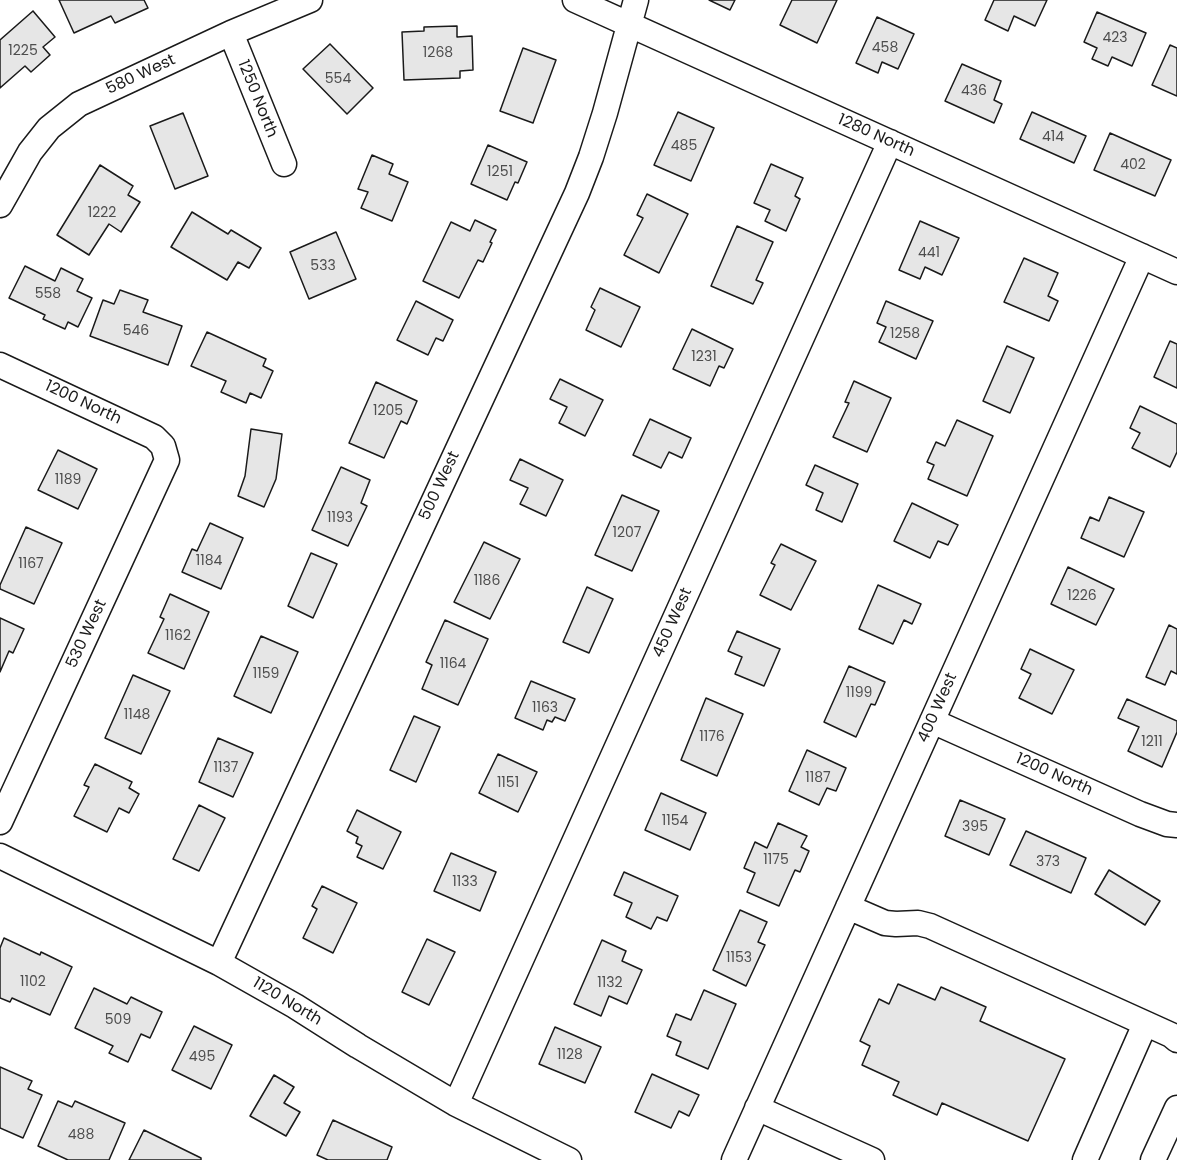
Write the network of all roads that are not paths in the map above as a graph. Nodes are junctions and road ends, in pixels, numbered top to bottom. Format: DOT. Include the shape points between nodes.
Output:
graph roads {
  1 [pos="310,0"];
  2 [pos="575,0"];
  3 [pos="636,0"];
  4 [pos="629,24"];
  5 [pos="231,33"];
  6 [pos="890,142"];
  7 [pos="284,164"];
  8 [pos="3,199"];
  9 [pos="1142,256"];
  10 [pos="1177,272"];
  11 [pos="0,365"];
  12 [pos="162,446"];
  13 [pos="932,721"];
  14 [pos="0,822"];
  15 [pos="1177,825"];
  16 [pos="0,855"];
  17 [pos="848,907"];
  18 [pos="219,963"];
  19 [pos="1145,1024"];
  20 [pos="1177,1040"];
  21 [pos="456,1104"];
  22 [pos="757,1108"];
  23 [pos="1177,1108"];
  24 [pos="569,1160"];
  25 [pos="734,1160"];
  26 [pos="872,1160"];
  27 [pos="1084,1160"];
  28 [pos="1154,1160"];
  1 -- 5 [label="street, 580 West"];
  2 -- 4 [label="street, 1280 North"];
  3 -- 4 [label="street, 500 West"];
  4 -- 6 [label="street, 1280 North"];
  4 -- 18 [label="street, 500 West" via="605,113 577,193"];
  5 -- 7 [label="street, 1250 North"];
  5 -- 8 [label="street, 580 West" via="79,104 49,128"];
  6 -- 9 [label="street, 1280 North"];
  6 -- 21 [label="street, 450 West"];
  9 -- 10 [label="street, 1280 North"];
  9 -- 13 [label="street, 400 West"];
  11 -- 12 [label="street, 1200 North" via="154,437"];
  12 -- 14 [label="street, 530 West" via="167,460"];
  13 -- 15 [label="street, 1200 North" via="1140,814"];
  13 -- 17 [label="street, 400 West"];
  16 -- 18 [label="street, 1120 North"];
  17 -- 19 [label="street" via="885,923 918,922 930,926"];
  17 -- 22 [label="street, 400 West"];
  18 -- 21 [label="street, 1120 North"];
  19 -- 20 [label="street"];
  19 -- 27 [label="street"];
  21 -- 24 [label="street, 1120 North"];
  22 -- 25 [label="street, 400 West"];
  22 -- 26 [label="street"];
  23 -- 28 [label="street"];
}
